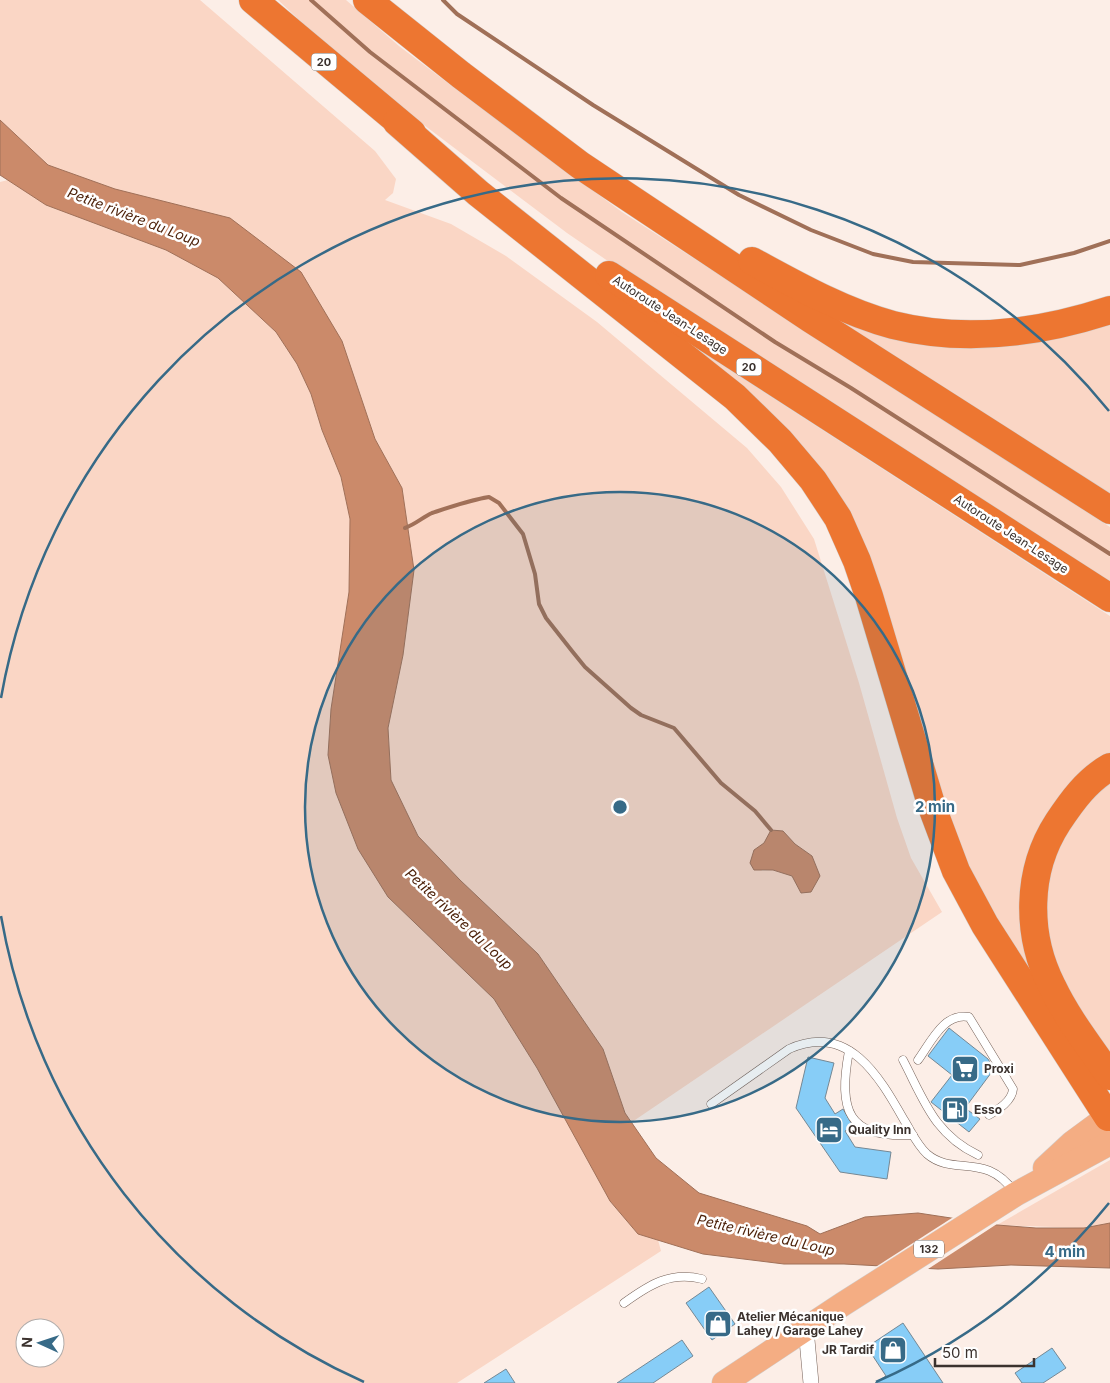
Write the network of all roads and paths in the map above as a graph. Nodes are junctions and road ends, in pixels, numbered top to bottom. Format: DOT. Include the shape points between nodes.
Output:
graph roads {
  1 [pos="253,0"];
  2 [pos="367,0"];
  3 [pos="397,122"];
  4 [pos="580,164"];
  5 [pos="1110,310"];
  6 [pos="1110,510"];
  7 [pos="1110,598"];
  8 [pos="1110,767"];
  9 [pos="850,1051"];
  10 [pos="903,1060"];
  11 [pos="918,1060"];
  12 [pos="1110,1076"];
  13 [pos="711,1104"];
  14 [pos="989,1115"];
  15 [pos="1110,1123"];
  16 [pos="913,1135"];
  17 [pos="978,1155"];
  18 [pos="1016,1194"];
  19 [pos="702,1279"];
  20 [pos="624,1303"];
  21 [pos="806,1329"];
  22 [pos="724,1383"];
  23 [pos="810,1383"];
  1 -- 3 [label="highway, Autoroute Jean-Lesage / 20"];
  2 -- 4 [label="highway"];
  3 -- 7 [label="highway, Autoroute Jean-Lesage / 20" via="546,233"];
  3 -- 15 [label="highway" via="478,193 735,397 814,480 838,518 869,596 932,807 956,871 989,932"];
  4 -- 5 [label="highway" via="776,274 860,314 894,325 966,334 1008,333 1052,327"];
  4 -- 6 [label="highway" via="810,319"];
  8 -- 12 [label="highway" via="1075,797 1053,830 1038,871 1033,909 1038,950 1052,987"];
  9 -- 13 [label="lane" via="824,1040 804,1042 789,1048"];
  9 -- 16 [label="lane" via="883,1083"];
  9 -- 16 [label="lane" via="844,1090 848,1106 859,1124 871,1133 884,1136"];
  10 -- 17 [label="lane" via="936,1121 952,1140"];
  11 -- 14 [label="lane" via="951,1018 969,1017 1013,1089 1007,1101"];
  15 -- 18 [label="main road, 132" via="1072,1144"];
  16 -- 18 [label="lane" via="929,1156 943,1162 992,1171 1005,1179"];
  18 -- 21 [label="main road, 132"];
  19 -- 20 [label="lane" via="682,1276 661,1280"];
  21 -- 22 [label="main road, 132"];
  21 -- 23 [label="street"];
}
